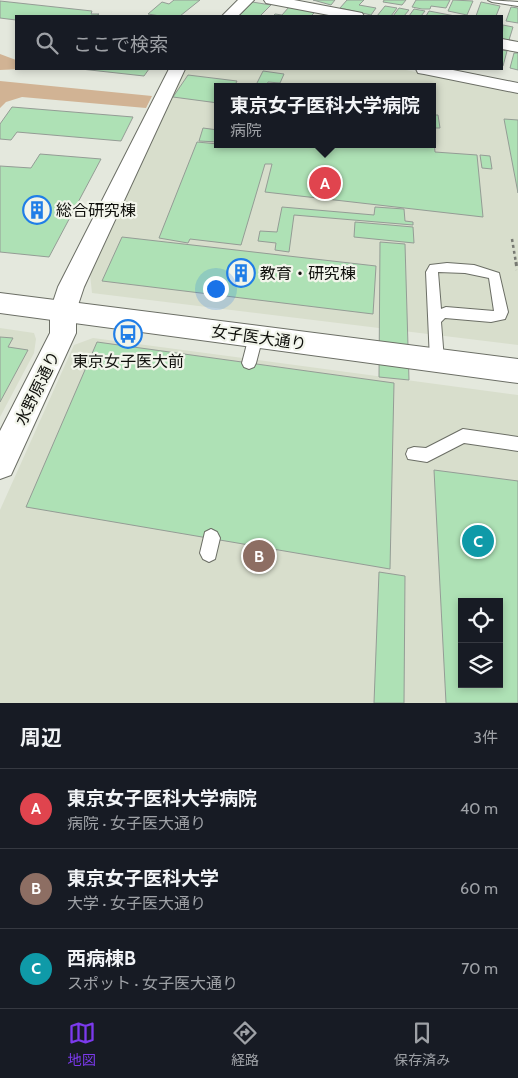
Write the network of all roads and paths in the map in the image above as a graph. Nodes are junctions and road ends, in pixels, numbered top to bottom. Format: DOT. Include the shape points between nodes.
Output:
graph roads {
  1 [pos="247,0"];
  2 [pos="271,0"];
  3 [pos="492,0"];
  4 [pos="518,4"];
  5 [pos="230,15"];
  6 [pos="352,15"];
  7 [pos="503,44"];
  8 [pos="518,47"];
  9 [pos="177,70"];
  10 [pos="429,70"];
  11 [pos="518,88"];
  12 [pos="512,239"];
  13 [pos="518,275"];
  14 [pos="0,302"];
  15 [pos="62,311"];
  16 [pos="434,320"];
  17 [pos="256,336"];
  18 [pos="437,360"];
  19 [pos="249,363"];
  20 [pos="518,371"];
  21 [pos="518,444"];
  22 [pos="414,454"];
  23 [pos="0,464"];
  1 -- 5 [label="street"];
  2 -- 6 [label="street"];
  3 -- 4 [label="lane"];
  7 -- 8 [label="street"];
  9 -- 15 [label="street"];
  10 -- 11 [label="street"];
  12 -- 13 [label="path"];
  14 -- 15 [label="street, 女子医大通り"];
  15 -- 17 [label="street, 女子医大通り"];
  15 -- 23 [label="street, 水野原通り" via="63,333"];
  16 -- 16 [label="lane" via="434,268 487,272 495,276 500,315 446,312"];
  16 -- 18 [label="lane"];
  17 -- 18 [label="street, 女子医大通り"];
  17 -- 19 [label="lane"];
  18 -- 20 [label="street, 女子医大通り"];
  21 -- 22 [label="lane" via="464,436 427,455"];
}
